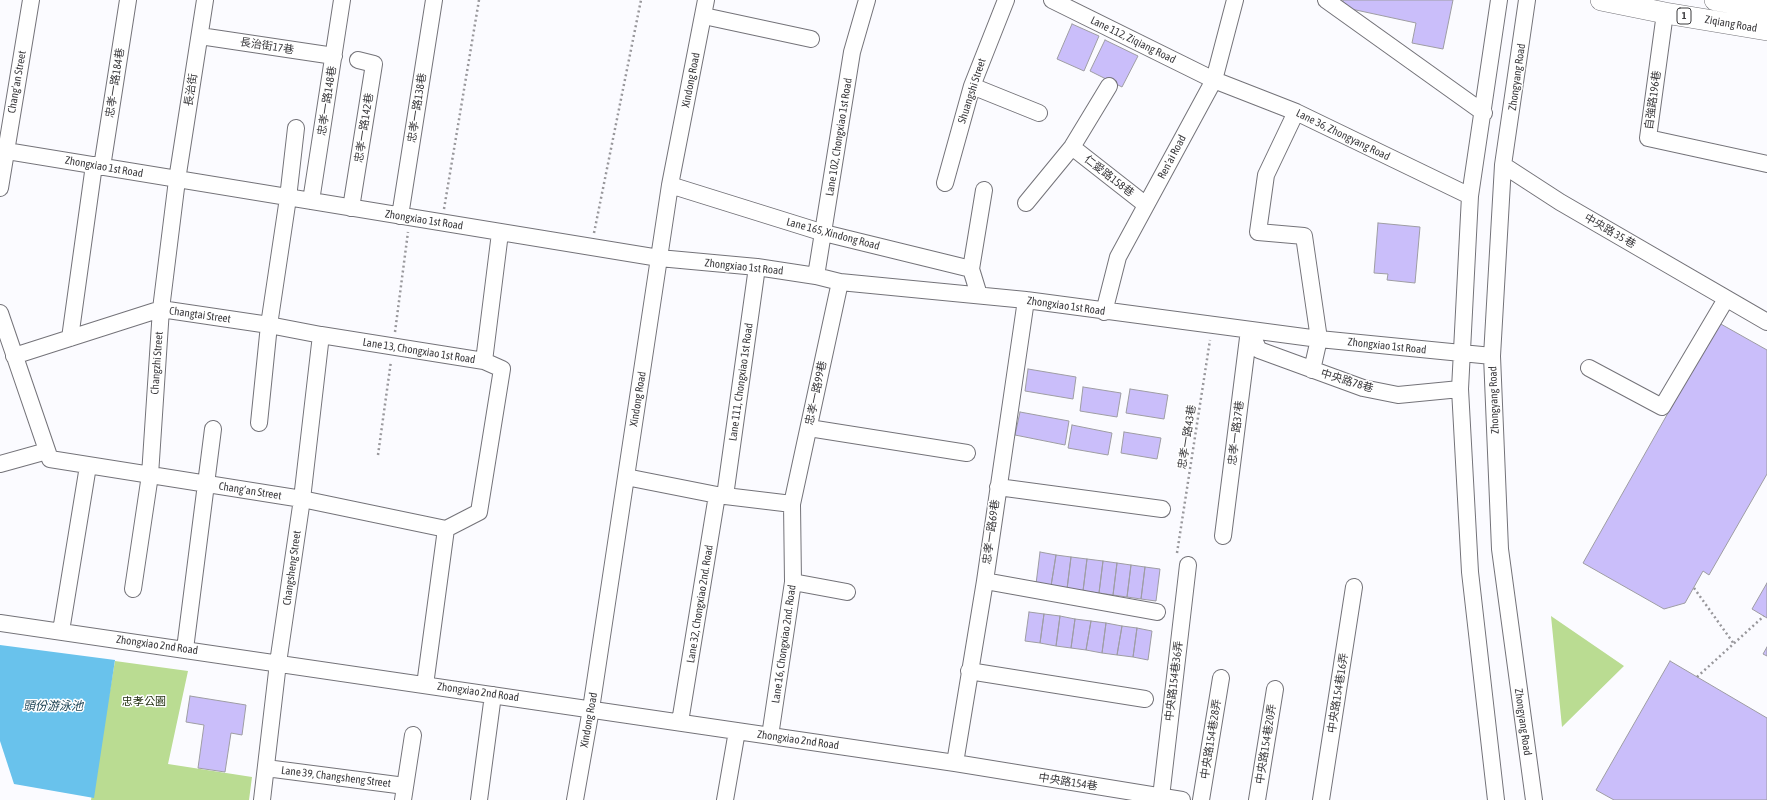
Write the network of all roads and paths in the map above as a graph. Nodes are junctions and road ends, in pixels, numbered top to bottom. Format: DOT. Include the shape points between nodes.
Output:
graph roads {
  1 [pos="31,0"];
  2 [pos="128,0"];
  3 [pos="205,0"];
  4 [pos="342,0"];
  5 [pos="434,0"];
  6 [pos="479,0"];
  7 [pos="641,0"];
  8 [pos="706,0"];
  9 [pos="867,0"];
  10 [pos="1006,0"];
  11 [pos="1052,0"];
  12 [pos="1235,0"];
  13 [pos="1326,0"];
  14 [pos="1499,0"];
  15 [pos="1527,0"];
  16 [pos="1601,0"];
  17 [pos="1714,0"];
  18 [pos="1702,9"];
  19 [pos="1767,9"];
  20 [pos="1665,13"];
  21 [pos="704,16"];
  22 [pos="1767,30"];
  23 [pos="200,36"];
  24 [pos="810,39"];
  25 [pos="334,56"];
  26 [pos="358,60"];
  27 [pos="1214,80"];
  28 [pos="972,86"];
  29 [pos="1109,86"];
  30 [pos="1296,112"];
  31 [pos="1039,113"];
  32 [pos="1484,113"];
  33 [pos="296,128"];
  34 [pos="1072,147"];
  35 [pos="3,150"];
  36 [pos="1767,164"];
  37 [pos="1504,165"];
  38 [pos="98,166"];
  39 [pos="177,180"];
  40 [pos="945,183"];
  41 [pos="670,185"];
  42 [pos="0,188"];
  43 [pos="984,190"];
  44 [pos="1470,196"];
  45 [pos="288,198"];
  46 [pos="311,201"];
  47 [pos="1026,203"];
  48 [pos="1146,205"];
  49 [pos="351,208"];
  50 [pos="400,216"];
  51 [pos="442,223"];
  52 [pos="500,233"];
  53 [pos="824,233"];
  54 [pos="592,248"];
  55 [pos="659,258"];
  56 [pos="757,267"];
  57 [pos="971,269"];
  58 [pos="816,276"];
  59 [pos="840,282"];
  60 [pos="979,295"];
  61 [pos="1722,297"];
  62 [pos="1026,300"];
  63 [pos="161,310"];
  64 [pos="1104,312"];
  65 [pos="0,313"];
  66 [pos="1767,322"];
  67 [pos="1212,324"];
  68 [pos="269,325"];
  69 [pos="1249,330"];
  70 [pos="321,335"];
  71 [pos="70,338"];
  72 [pos="1319,339"];
  73 [pos="8,353"];
  74 [pos="1462,354"];
  75 [pos="1492,356"];
  76 [pos="484,361"];
  77 [pos="1589,368"];
  78 [pos="1312,370"];
  79 [pos="1460,389"];
  80 [pos="258,423"];
  81 [pos="809,428"];
  82 [pos="213,430"];
  83 [pos="47,450"];
  84 [pos="967,453"];
  85 [pos="0,464"];
  86 [pos="88,466"];
  87 [pos="150,475"];
  88 [pos="626,477"];
  89 [pos="206,484"];
  90 [pos="998,487"];
  91 [pos="721,496"];
  92 [pos="302,499"];
  93 [pos="792,504"];
  94 [pos="1162,509"];
  95 [pos="446,529"];
  96 [pos="1223,536"];
  97 [pos="1177,553"];
  98 [pos="1188,565"];
  99 [pos="985,581"];
  100 [pos="793,582"];
  101 [pos="1354,587"];
  102 [pos="1694,588"];
  103 [pos="133,589"];
  104 [pos="847,592"];
  105 [pos="1157,612"];
  106 [pos="1764,616"];
  107 [pos="0,623"];
  108 [pos="61,631"];
  109 [pos="1734,644"];
  110 [pos="185,649"];
  111 [pos="278,663"];
  112 [pos="970,671"];
  113 [pos="1220,678"];
  114 [pos="1697,678"];
  115 [pos="425,685"];
  116 [pos="1275,689"];
  117 [pos="493,695"];
  118 [pos="1145,700"];
  119 [pos="591,709"];
  120 [pos="680,722"];
  121 [pos="737,731"];
  122 [pos="413,735"];
  123 [pos="770,736"];
  124 [pos="955,763"];
  125 [pos="266,768"];
  126 [pos="404,793"];
  127 [pos="1161,797"];
  128 [pos="262,800"];
  129 [pos="479,800"];
  130 [pos="575,800"];
  131 [pos="725,800"];
  132 [pos="1182,800"];
  133 [pos="1201,800"];
  134 [pos="1257,800"];
  135 [pos="1321,800"];
  136 [pos="1496,800"];
  137 [pos="1534,800"];
  1 -- 35 [label="street, Chang’an Street"];
  2 -- 38 [label="street, 忠孝一路184巷"];
  3 -- 23 [label="street, 長治街"];
  4 -- 25 [label="street, 忠孝一路148巷"];
  5 -- 50 [label="street, 忠孝一路138巷"];
  6 -- 51 [label="path"];
  7 -- 54 [label="path"];
  8 -- 21 [label="street, Xindong Road"];
  9 -- 53 [label="street, Lane 102, Chongxiao 1st Road" via="852,52"];
  10 -- 28 [label="street, Shuangshi Street"];
  11 -- 27 [label="street, Lane 112, Ziqiang Road"];
  12 -- 27 [label="street, Ren’ai Road"];
  13 -- 32 [label="street"];
  14 -- 32 [label="street"];
  15 -- 37 [label="street, Zhongyang Road"];
  16 -- 20 [label="main road, Ziqiang Road / 1"];
  17 -- 19 [label="main road, Ziqiang Road"];
  18 -- 20 [label="main road, Ziqiang Road / 1"];
  18 -- 22 [label="main road, Ziqiang Road / 1"];
  20 -- 36 [label="street, 自強路196巷" via="1648,138"];
  21 -- 24 [label="street"];
  21 -- 41 [label="street, Xindong Road"];
  23 -- 25 [label="street, 長治街17巷"];
  23 -- 39 [label="street, 長治街"];
  25 -- 46 [label="street, 忠孝一路148巷"];
  26 -- 49 [label="street, 忠孝一路142巷" via="374,64"];
  27 -- 30 [label="street, Lane 36, Zhongyang Road"];
  27 -- 48 [label="street, Ren’ai Road"];
  28 -- 31 [label="street"];
  28 -- 40 [label="street, Shuangshi Street"];
  29 -- 34 [label="street"];
  30 -- 44 [label="street, Lane 36, Zhongyang Road"];
  30 -- 72 [label="street" via="1266,175 1258,232 1304,236"];
  32 -- 44 [label="street"];
  33 -- 45 [label="street"];
  34 -- 47 [label="street"];
  34 -- 48 [label="street, 仁愛路158巷"];
  35 -- 38 [label="street, Zhongxiao 1st Road"];
  35 -- 42 [label="street, Chang’an Street"];
  37 -- 61 [label="street, 中央路 35 巷" via="1560,202"];
  37 -- 75 [label="street, Zhongyang Road"];
  38 -- 39 [label="street, Zhongxiao 1st Road"];
  38 -- 71 [label="street, 忠孝一路184巷"];
  39 -- 45 [label="street, Zhongxiao 1st Road"];
  39 -- 63 [label="street, Changzhi Street"];
  41 -- 53 [label="street, Lane 165, Xindong Road"];
  41 -- 55 [label="street, Xindong Road"];
  43 -- 57 [label="street"];
  44 -- 74 [label="street"];
  45 -- 46 [label="street, Zhongxiao 1st Road"];
  45 -- 68 [label="street"];
  46 -- 49 [label="street, Zhongxiao 1st Road"];
  48 -- 64 [label="street, Ren’ai Road" via="1118,258"];
  49 -- 50 [label="street, Zhongxiao 1st Road"];
  50 -- 51 [label="street, Zhongxiao 1st Road"];
  51 -- 52 [label="street, Zhongxiao 1st Road"];
  52 -- 54 [label="street, Zhongxiao 1st Road"];
  52 -- 76 [label="street, Lane 13, Chongxiao 1st Road"];
  53 -- 57 [label="street, Lane 165, Xindong Road"];
  53 -- 58 [label="street, Lane 102, Chongxiao 1st Road"];
  54 -- 55 [label="street, Zhongxiao 1st Road"];
  55 -- 56 [label="street, Zhongxiao 1st Road"];
  55 -- 88 [label="street, Xindong Road"];
  56 -- 58 [label="street, Zhongxiao 1st Road"];
  56 -- 91 [label="street, Lane 111, Chongxiao 1st Road"];
  57 -- 60 [label="street"];
  58 -- 59 [label="street, Zhongxiao 1st Road"];
  59 -- 60 [label="street, Zhongxiao 1st Road"];
  59 -- 81 [label="street, 忠孝一路99巷"];
  60 -- 62 [label="street, Zhongxiao 1st Road"];
  61 -- 66 [label="street, 中央路 35 巷"];
  61 -- 77 [label="street" via="1662,407"];
  62 -- 64 [label="street, Zhongxiao 1st Road"];
  62 -- 90 [label="street, 忠孝一路69巷"];
  63 -- 68 [label="street, Changtai Street"];
  63 -- 71 [label="street, Changtai Street"];
  63 -- 87 [label="street, Changzhi Street"];
  64 -- 67 [label="street, Zhongxiao 1st Road"];
  65 -- 73 [label="street, Chang’an Street"];
  67 -- 69 [label="street, Zhongxiao 1st Road"];
  67 -- 97 [label="path, 忠孝一路43巷"];
  68 -- 70 [label="street, Changtai Street"];
  68 -- 80 [label="street"];
  69 -- 72 [label="street, Zhongxiao 1st Road"];
  69 -- 78 [label="street, 中央路78巷" via="1259,350"];
  69 -- 96 [label="street, 忠孝一路37巷"];
  70 -- 76 [label="street, Lane 13, Chongxiao 1st Road"];
  70 -- 92 [label="street, Changsheng Street"];
  71 -- 73 [label="street, Changtai Street"];
  72 -- 74 [label="street, Zhongxiao 1st Road"];
  72 -- 78 [label="street"];
  73 -- 83 [label="street, Chang’an Street"];
  74 -- 75 [label="street, Zhongxiao 1st Road"];
  74 -- 79 [label="street"];
  75 -- 137 [label="street, Zhongyang Road" via="1500,549"];
  76 -- 95 [label="street" via="502,369 479,512"];
  78 -- 79 [label="street, 中央路78巷" via="1363,388 1398,395"];
  79 -- 136 [label="street" via="1470,572"];
  81 -- 84 [label="street"];
  81 -- 93 [label="street, 忠孝一路99巷"];
  82 -- 89 [label="street"];
  83 -- 85 [label="street"];
  83 -- 86 [label="street, Chang’an Street" via="50,460"];
  86 -- 87 [label="street, Chang’an Street"];
  86 -- 108 [label="street"];
  87 -- 89 [label="street, Chang’an Street"];
  87 -- 103 [label="street, Changzhi Street"];
  88 -- 91 [label="street"];
  88 -- 119 [label="street, Xindong Road"];
  89 -- 92 [label="street, Chang’an Street"];
  89 -- 110 [label="street"];
  90 -- 94 [label="street"];
  90 -- 99 [label="street, 忠孝一路69巷"];
  91 -- 93 [label="street"];
  91 -- 120 [label="street, Lane 32, Chongxiao 2nd. Road"];
  92 -- 95 [label="street, Chang’an Street"];
  92 -- 111 [label="street, Changsheng Street"];
  93 -- 100 [label="street, Lane 16, Chongxiao 2nd. Road"];
  95 -- 115 [label="street"];
  98 -- 127 [label="street, 中央路154巷36弄"];
  99 -- 105 [label="street"];
  99 -- 112 [label="street, 忠孝一路69巷"];
  100 -- 104 [label="street"];
  100 -- 123 [label="street, Lane 16, Chongxiao 2nd. Road"];
  101 -- 135 [label="street, 中央路154巷16弄"];
  102 -- 109 [label="path"];
  106 -- 109 [label="path"];
  107 -- 108 [label="street, Zhongxiao 2nd Road"];
  108 -- 110 [label="street, Zhongxiao 2nd Road"];
  109 -- 114 [label="path"];
  110 -- 111 [label="street, Zhongxiao 2nd Road"];
  111 -- 115 [label="street, Zhongxiao 2nd Road"];
  111 -- 125 [label="street, Changsheng Street"];
  112 -- 118 [label="street"];
  112 -- 124 [label="street, 忠孝一路69巷"];
  113 -- 133 [label="street, 中央路154巷28弄"];
  115 -- 117 [label="street, Zhongxiao 2nd Road"];
  116 -- 134 [label="street, 中央路154巷20弄"];
  117 -- 119 [label="street, Zhongxiao 2nd Road"];
  117 -- 129 [label="street"];
  119 -- 120 [label="street, Zhongxiao 2nd Road"];
  119 -- 130 [label="street, Xindong Road"];
  120 -- 121 [label="street, Zhongxiao 2nd Road"];
  121 -- 123 [label="street, Zhongxiao 2nd Road"];
  121 -- 131 [label="street"];
  122 -- 126 [label="street"];
  123 -- 124 [label="street, Zhongxiao 2nd Road"];
  124 -- 127 [label="street, 中央路154巷"];
  125 -- 126 [label="street, Lane 39, Changsheng Street"];
  125 -- 128 [label="street, Changsheng Street"];
  127 -- 132 [label="street, 中央路154巷"];
}
